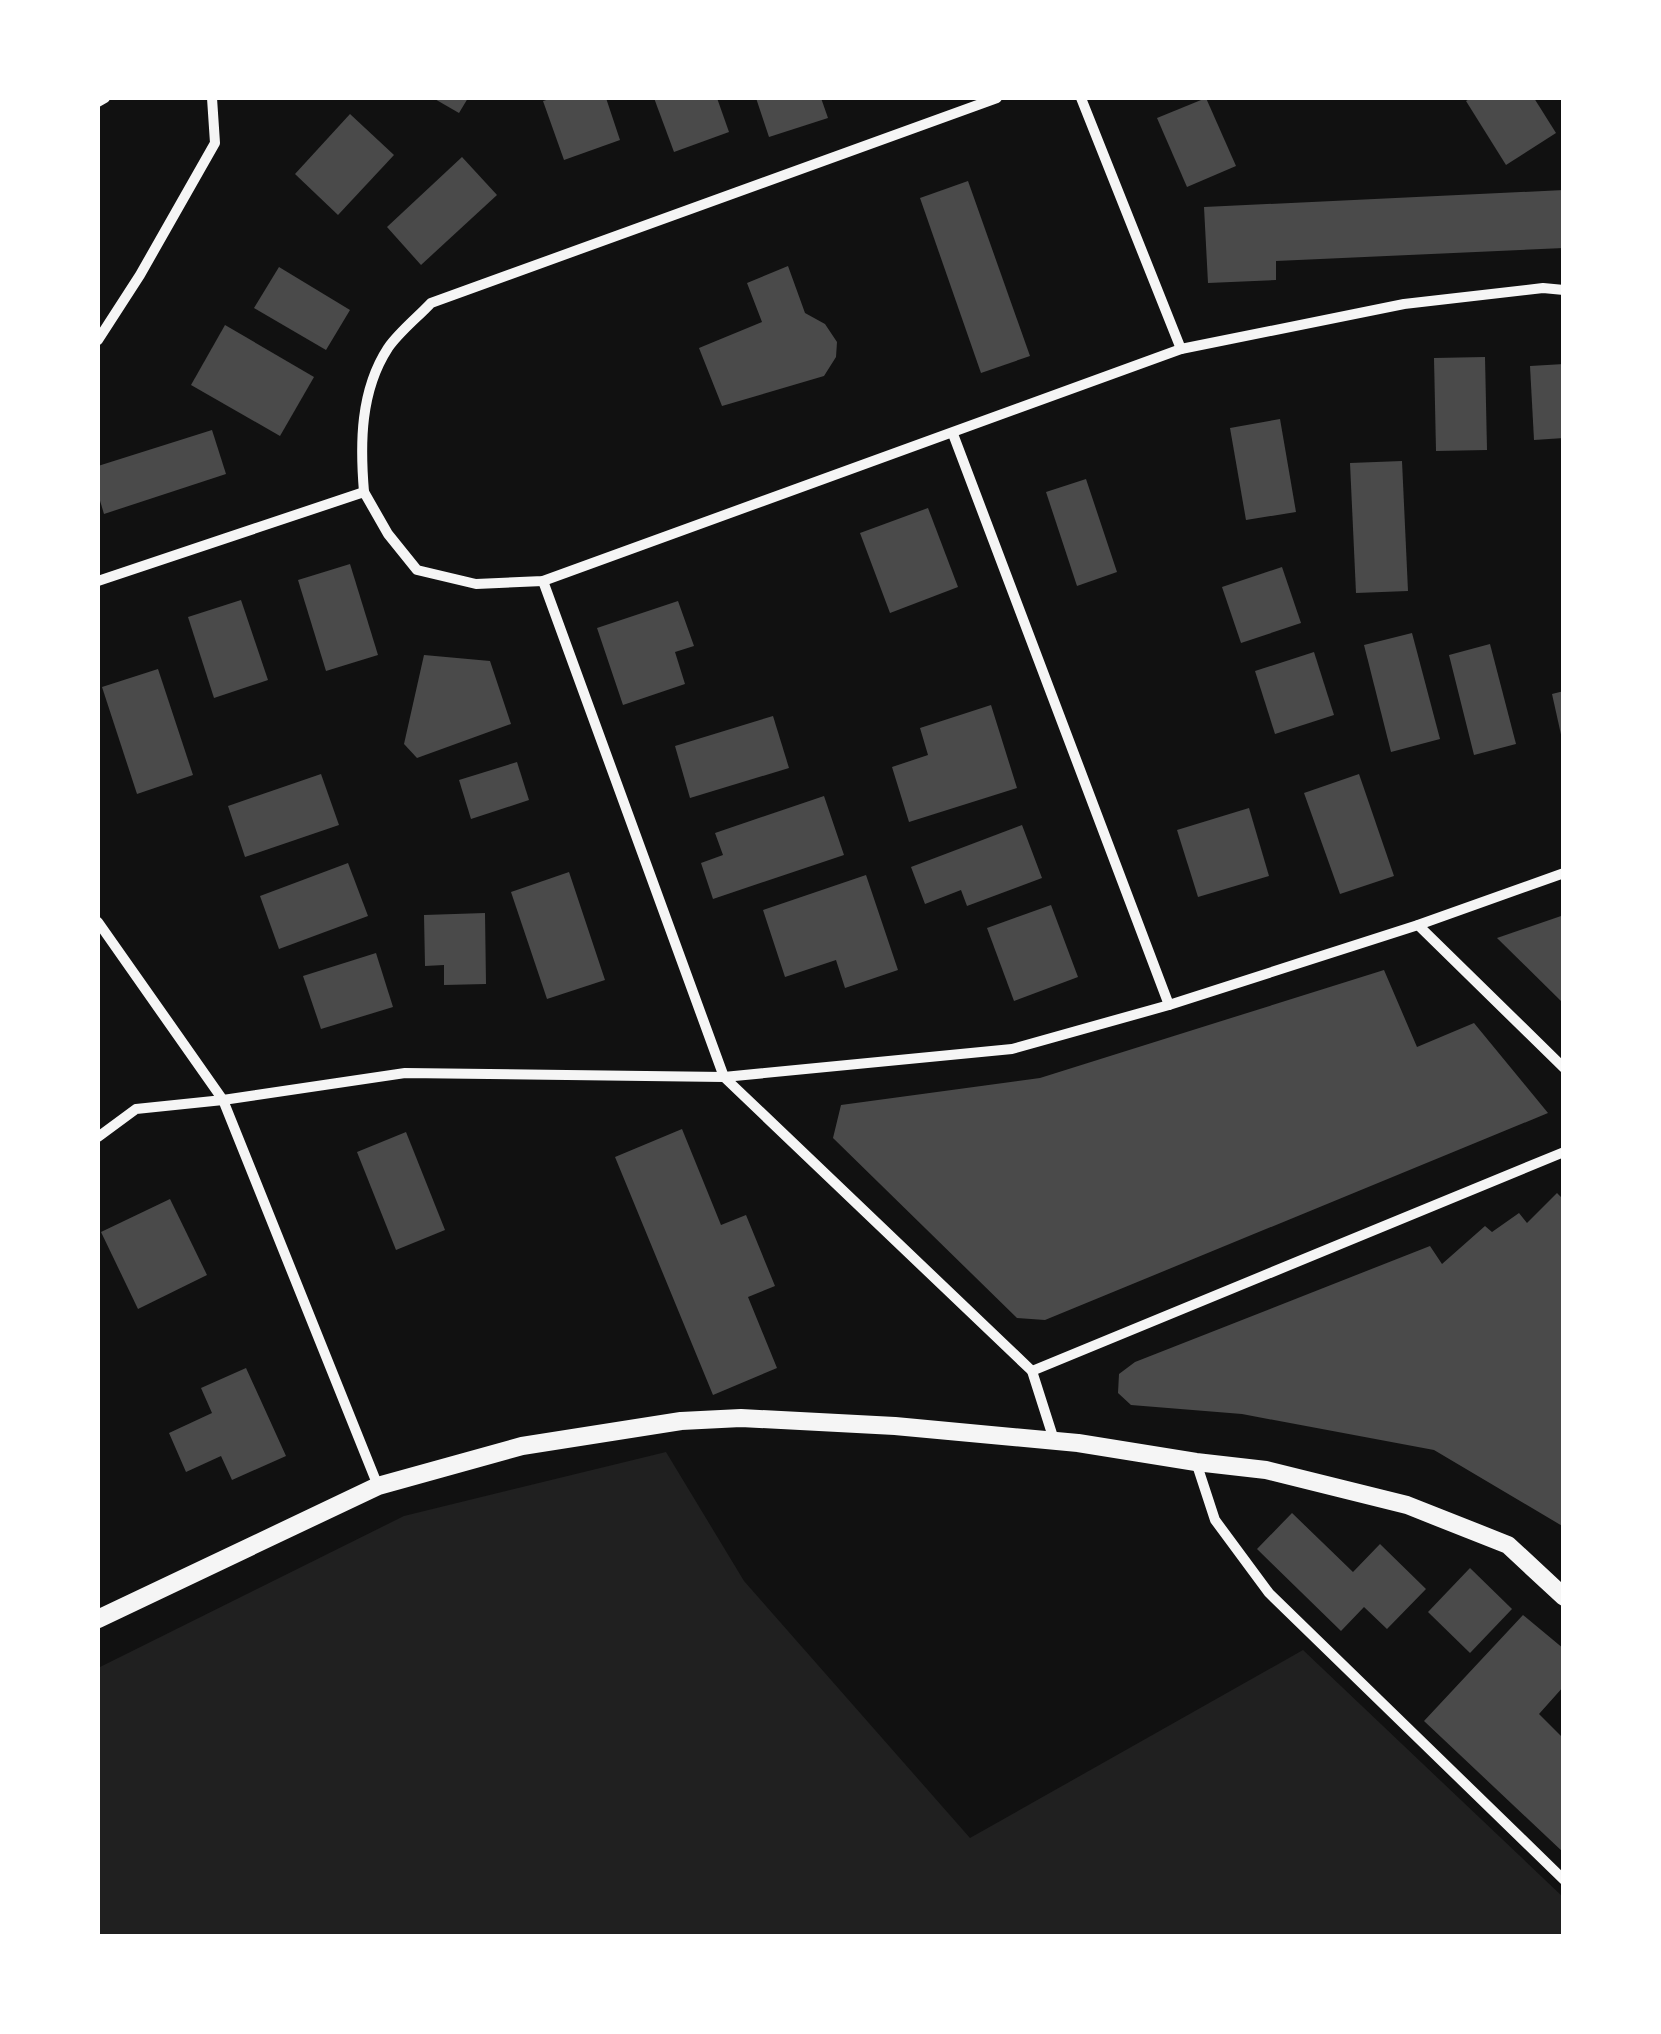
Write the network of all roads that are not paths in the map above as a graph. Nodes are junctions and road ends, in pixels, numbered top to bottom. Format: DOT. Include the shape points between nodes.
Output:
graph roads {
  1 [pos="105,98"];
  2 [pos="212,98"];
  3 [pos="997,98"];
  4 [pos="1081,98"];
  5 [pos="98,102"];
  6 [pos="1564,290"];
  7 [pos="98,340"];
  8 [pos="1181,349"];
  9 [pos="953,434"];
  10 [pos="364,492"];
  11 [pos="98,581"];
  12 [pos="543,581"];
  13 [pos="1564,873"];
  14 [pos="98,922"];
  15 [pos="1418,924"];
  16 [pos="1168,1005"];
  17 [pos="1564,1068"];
  18 [pos="724,1076"];
  19 [pos="224,1100"];
  20 [pos="98,1136"];
  21 [pos="1564,1152"];
  22 [pos="1032,1370"];
  23 [pos="1055,1442"];
  24 [pos="1196,1462"];
  25 [pos="378,1486"];
  26 [pos="1564,1596"];
  27 [pos="98,1619"];
  28 [pos="1564,1880"];
  1 -- 5 [label="street"];
  2 -- 7 [label="street" via="215,143"];
  3 -- 10 [label="street" via="432,303 388,348 366,400"];
  4 -- 8 [label="street"];
  6 -- 8 [label="street" via="1404,304"];
  8 -- 9 [label="street"];
  9 -- 12 [label="street"];
  9 -- 16 [label="street"];
  10 -- 11 [label="street"];
  10 -- 12 [label="street" via="417,570 476,584"];
  12 -- 18 [label="street"];
  13 -- 15 [label="street"];
  14 -- 19 [label="street"];
  15 -- 16 [label="street"];
  15 -- 17 [label="street"];
  16 -- 18 [label="street" via="1012,1049"];
  18 -- 19 [label="street" via="405,1073"];
  18 -- 22 [label="street"];
  19 -- 20 [label="street" via="136,1109"];
  19 -- 25 [label="street"];
  21 -- 22 [label="street"];
  22 -- 23 [label="street"];
  23 -- 24 [label="street"];
  23 -- 25 [label="street" via="741,1418 522,1446"];
  24 -- 26 [label="street" via="1266,1470 1407,1504 1508,1545"];
  24 -- 28 [label="street" via="1215,1520 1269,1593"];
  25 -- 27 [label="street"];
}
